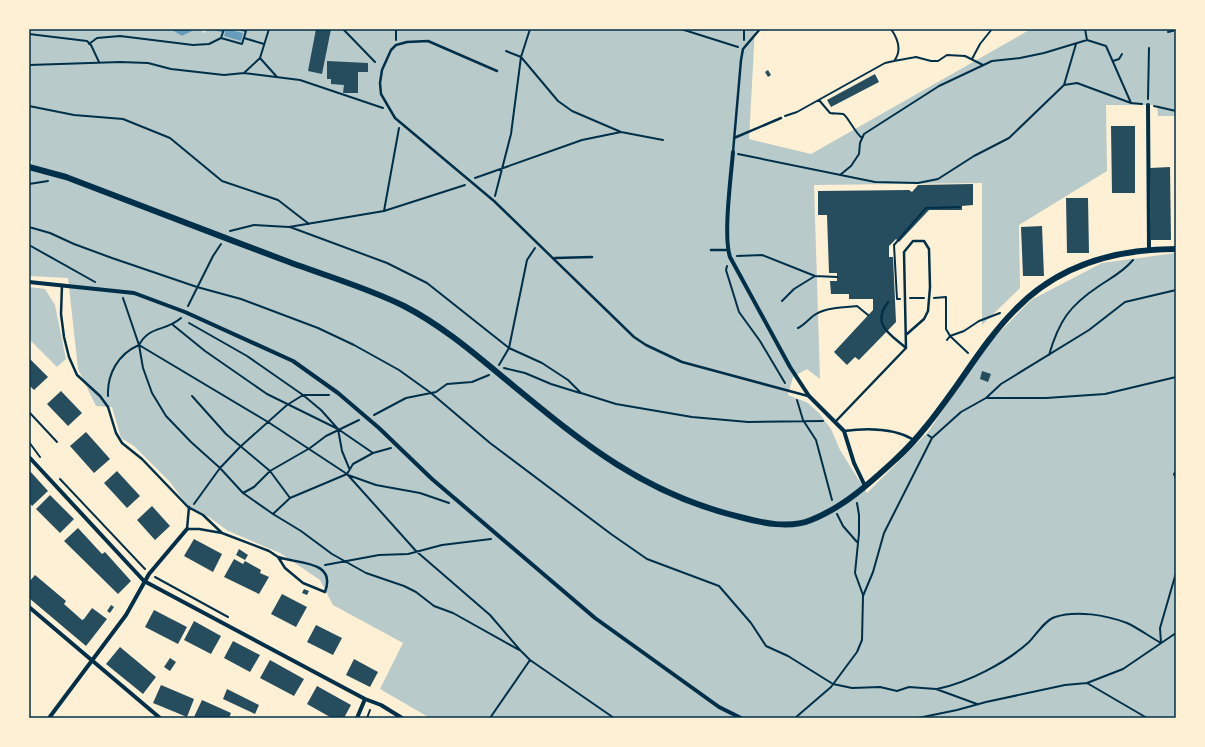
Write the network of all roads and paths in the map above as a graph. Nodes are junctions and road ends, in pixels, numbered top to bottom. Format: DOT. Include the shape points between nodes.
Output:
graph roads {
  1 [pos="224,29"];
  2 [pos="239,29"];
  3 [pos="269,29"];
  4 [pos="343,29"];
  5 [pos="396,29"];
  6 [pos="530,29"];
  7 [pos="681,29"];
  8 [pos="760,29"];
  9 [pos="891,29"];
  10 [pos="992,29"];
  11 [pos="1084,29"];
  12 [pos="1176,30"];
  13 [pos="1168,32"];
  14 [pos="29,34"];
  15 [pos="221,38"];
  16 [pos="244,38"];
  17 [pos="1088,40"];
  18 [pos="90,44"];
  19 [pos="264,44"];
  20 [pos="1076,44"];
  21 [pos="396,45"];
  22 [pos="1149,48"];
  23 [pos="743,49"];
  24 [pos="506,51"];
  25 [pos="1122,54"];
  26 [pos="520,57"];
  27 [pos="260,58"];
  28 [pos="972,59"];
  29 [pos="894,61"];
  30 [pos="1113,61"];
  31 [pos="99,62"];
  32 [pos="375,62"];
  33 [pos="29,65"];
  34 [pos="984,65"];
  35 [pos="497,71"];
  36 [pos="244,73"];
  37 [pos="277,77"];
  38 [pos="1064,85"];
  39 [pos="819,100"];
  40 [pos="1131,103"];
  41 [pos="1148,104"];
  42 [pos="29,106"];
  43 [pos="390,111"];
  44 [pos="1176,111"];
  45 [pos="781,118"];
  46 [pos="400,123"];
  47 [pos="620,132"];
  48 [pos="734,138"];
  49 [pos="862,138"];
  50 [pos="663,140"];
  51 [pos="733,152"];
  52 [pos="29,167"];
  53 [pos="502,168"];
  54 [pos="840,175"];
  55 [pos="54,179"];
  56 [pos="470,181"];
  57 [pos="29,184"];
  58 [pos="494,201"];
  59 [pos="384,211"];
  60 [pos="309,224"];
  61 [pos="29,227"];
  62 [pos="289,227"];
  63 [pos="227,233"];
  64 [pos="222,243"];
  65 [pos="538,243"];
  66 [pos="29,245"];
  67 [pos="1149,249"];
  68 [pos="1176,249"];
  69 [pos="711,250"];
  70 [pos="728,250"];
  71 [pos="592,257"];
  72 [pos="730,257"];
  73 [pos="555,258"];
  74 [pos="1133,258"];
  75 [pos="815,276"];
  76 [pos="837,277"];
  77 [pos="29,282"];
  78 [pos="62,284"];
  79 [pos="197,287"];
  80 [pos="108,289"];
  81 [pos="1176,290"];
  82 [pos="121,291"];
  83 [pos="906,298"];
  84 [pos="930,298"];
  85 [pos="897,299"];
  86 [pos="782,301"];
  87 [pos="888,302"];
  88 [pos="189,305"];
  89 [pos="185,312"];
  90 [pos="1000,313"];
  91 [pos="868,315"];
  92 [pos="181,318"];
  93 [pos="173,325"];
  94 [pos="798,328"];
  95 [pos="907,334"];
  96 [pos="950,336"];
  97 [pos="946,340"];
  98 [pos="139,344"];
  99 [pos="509,348"];
  100 [pos="906,348"];
  101 [pos="968,353"];
  102 [pos="1049,355"];
  103 [pos="495,371"];
  104 [pos="1176,376"];
  105 [pos="790,392"];
  106 [pos="338,393"];
  107 [pos="431,393"];
  108 [pos="581,393"];
  109 [pos="303,395"];
  110 [pos="192,396"];
  111 [pos="809,396"];
  112 [pos="986,398"];
  113 [pos="287,405"];
  114 [pos="108,407"];
  115 [pos="29,412"];
  116 [pos="368,419"];
  117 [pos="803,420"];
  118 [pos="836,421"];
  119 [pos="268,422"];
  120 [pos="338,430"];
  121 [pos="923,430"];
  122 [pos="844,431"];
  123 [pos="932,438"];
  124 [pos="914,440"];
  125 [pos="29,442"];
  126 [pos="56,442"];
  127 [pos="240,446"];
  128 [pos="398,447"];
  129 [pos="310,448"];
  130 [pos="373,453"];
  131 [pos="29,457"];
  132 [pos="44,462"];
  133 [pos="220,468"];
  134 [pos="349,468"];
  135 [pos="270,471"];
  136 [pos="1176,471"];
  137 [pos="55,473"];
  138 [pos="347,474"];
  139 [pos="1176,479"];
  140 [pos="865,486"];
  141 [pos="243,493"];
  142 [pos="855,495"];
  143 [pos="290,498"];
  144 [pos="450,503"];
  145 [pos="188,507"];
  146 [pos="835,508"];
  147 [pos="273,514"];
  148 [pos="187,529"];
  149 [pos="222,533"];
  150 [pos="491,539"];
  151 [pos="857,542"];
  152 [pos="416,551"];
  153 [pos="278,557"];
  154 [pos="345,562"];
  155 [pos="318,566"];
  156 [pos="1176,573"];
  157 [pos="149,574"];
  158 [pos="144,581"];
  159 [pos="863,596"];
  160 [pos="29,607"];
  161 [pos="230,618"];
  162 [pos="1176,633"];
  163 [pos="1161,643"];
  164 [pos="521,651"];
  165 [pos="530,660"];
  166 [pos="92,661"];
  167 [pos="1087,683"];
  168 [pos="833,684"];
  169 [pos="936,689"];
  170 [pos="365,699"];
  171 [pos="977,704"];
  172 [pos="370,710"];
  173 [pos="49,718"];
  174 [pos="160,718"];
  175 [pos="357,718"];
  176 [pos="367,718"];
  177 [pos="402,718"];
  178 [pos="490,718"];
  179 [pos="614,718"];
  180 [pos="741,718"];
  181 [pos="795,718"];
  182 [pos="918,718"];
  183 [pos="1146,718"];
  1 -- 15 [label="path"];
  2 -- 16 [label="path" via="246,31"];
  3 -- 19 [label="path"];
  4 -- 32 [label="path"];
  5 -- 21 [label="path"];
  6 -- 26 [label="path"];
  7 -- 23 [label="path"];
  8 -- 23 [label="lane"];
  9 -- 29 [label="path" via="899,49"];
  10 -- 28 [label="path"];
  11 -- 17 [label="path"];
  12 -- 13 [label="path"];
  14 -- 18 [label="path" via="87,41"];
  15 -- 16 [label="path" via="242,44"];
  15 -- 18 [label="path" via="209,44 193,45 120,36 96,38"];
  16 -- 19 [label="path"];
  17 -- 20 [label="path"];
  17 -- 30 [label="path" via="1106,46"];
  18 -- 31 [label="path"];
  19 -- 27 [label="path"];
  20 -- 34 [label="path" via="1020,58 992,61"];
  20 -- 38 [label="path"];
  21 -- 35 [label="lane" via="428,41"];
  21 -- 43 [label="lane" via="382,70 380,83 381,94"];
  22 -- 41 [label="path"];
  23 -- 48 [label="lane"];
  24 -- 26 [label="path"];
  25 -- 30 [label="path" via="1119,59"];
  26 -- 47 [label="path" via="558,102 587,119"];
  26 -- 53 [label="path" via="511,134"];
  27 -- 36 [label="path"];
  27 -- 37 [label="path"];
  28 -- 29 [label="path" via="947,55 938,61 926,61 916,57"];
  28 -- 34 [label="path"];
  29 -- 39 [label="path"];
  30 -- 40 [label="path"];
  31 -- 33 [label="path"];
  31 -- 36 [label="path" via="148,63 171,69 224,75"];
  34 -- 49 [label="path" via="939,86 873,127"];
  36 -- 37 [label="path"];
  37 -- 43 [label="path" via="321,86"];
  38 -- 40 [label="path" via="1077,83"];
  38 -- 54 [label="path" via="1009,138 931,181 875,182"];
  39 -- 45 [label="path"];
  39 -- 49 [label="path" via="830,113 846,115 852,128"];
  40 -- 41 [label="path"];
  41 -- 44 [label="path"];
  41 -- 67 [label="street"];
  42 -- 60 [label="path" via="74,115 123,119 170,138 222,181 278,200"];
  43 -- 46 [label="lane"];
  45 -- 48 [label="lane"];
  46 -- 56 [label="lane"];
  46 -- 59 [label="path"];
  47 -- 50 [label="path"];
  47 -- 53 [label="path" via="582,140"];
  48 -- 51 [label="lane"];
  49 -- 54 [label="path" via="859,154 851,166"];
  51 -- 54 [label="path"];
  51 -- 70 [label="street"];
  52 -- 103 [label="street" via="66,177 402,305 453,337"];
  53 -- 56 [label="path"];
  53 -- 58 [label="path"];
  55 -- 57 [label="path"];
  56 -- 58 [label="lane"];
  56 -- 59 [label="path" via="461,188"];
  58 -- 65 [label="lane"];
  59 -- 60 [label="path"];
  60 -- 62 [label="path"];
  61 -- 79 [label="path"];
  62 -- 63 [label="path" via="254,225 233,229"];
  62 -- 99 [label="path" via="387,263 427,283"];
  64 -- 79 [label="path"];
  65 -- 73 [label="lane"];
  65 -- 99 [label="path" via="527,260"];
  66 -- 80 [label="path"];
  67 -- 68 [label="street"];
  67 -- 121 [label="street" via="1087,262 1034,292 994,333"];
  69 -- 70 [label="lane"];
  70 -- 72 [label="street"];
  71 -- 73 [label="lane"];
  72 -- 75 [label="path" via="762,255"];
  72 -- 105 [label="path" via="726,270 739,312 760,341"];
  72 -- 111 [label="street" via="790,367"];
  73 -- 105 [label="lane" via="646,345 682,362"];
  74 -- 102 [label="path" via="1127,267 1067,313 1058,328"];
  75 -- 76 [label="path"];
  75 -- 86 [label="path" via="794,289"];
  77 -- 78 [label="street"];
  78 -- 80 [label="street"];
  78 -- 114 [label="lane" via="61,314 69,357 77,375"];
  79 -- 88 [label="path"];
  79 -- 107 [label="path" via="242,299 318,328 399,370"];
  80 -- 82 [label="street"];
  81 -- 102 [label="path" via="1125,302 1089,330"];
  82 -- 89 [label="street"];
  82 -- 98 [label="path"];
  83 -- 84 [label="path"];
  83 -- 84 [label="lane" via="904,252 913,241 918,240 924,241 929,249"];
  83 -- 85 [label="path"];
  83 -- 95 [label="lane"];
  84 -- 95 [label="lane" via="924,319"];
  84 -- 96 [label="path" via="946,297 946,329"];
  87 -- 100 [label="lane" via="882,311 881,322 887,332"];
  89 -- 92 [label="path"];
  89 -- 106 [label="street" via="288,359"];
  90 -- 96 [label="path"];
  91 -- 94 [label="path" via="856,306 830,309 812,316"];
  92 -- 93 [label="path"];
  92 -- 109 [label="path" via="247,356"];
  93 -- 98 [label="path" via="151,331"];
  93 -- 113 [label="path" via="205,351"];
  95 -- 100 [label="lane"];
  96 -- 97 [label="path"];
  96 -- 101 [label="path"];
  98 -- 114 [label="path" via="128,350 110,374 107,388"];
  98 -- 119 [label="path"];
  98 -- 133 [label="path" via="143,368 152,393 166,416 190,442"];
  99 -- 103 [label="path"];
  99 -- 108 [label="path" via="542,363 568,380"];
  100 -- 118 [label="lane"];
  102 -- 112 [label="path" via="1001,384"];
  103 -- 107 [label="path" via="472,382 447,384"];
  103 -- 108 [label="path" via="503,368 512,369"];
  103 -- 146 [label="street" via="600,455 643,481 684,501 737,517 780,524 810,521"];
  104 -- 112 [label="path" via="1106,394"];
  105 -- 111 [label="lane"];
  105 -- 117 [label="path" via="797,399"];
  106 -- 109 [label="path"];
  106 -- 116 [label="street"];
  107 -- 116 [label="path" via="406,398"];
  107 -- 168 [label="path" via="512,460 641,555 719,586 751,623 766,646 788,656"];
  108 -- 117 [label="path" via="616,404 692,418 748,422"];
  109 -- 113 [label="path"];
  109 -- 120 [label="path" via="321,410"];
  110 -- 127 [label="path"];
  111 -- 118 [label="street"];
  112 -- 123 [label="path" via="961,412"];
  113 -- 119 [label="path"];
  113 -- 120 [label="path"];
  114 -- 145 [label="lane" via="122,443 142,459"];
  115 -- 126 [label="path"];
  116 -- 120 [label="path" via="359,420"];
  116 -- 128 [label="street"];
  117 -- 118 [label="path"];
  117 -- 146 [label="path" via="816,440"];
  118 -- 122 [label="street"];
  119 -- 127 [label="path"];
  119 -- 129 [label="path"];
  120 -- 129 [label="path"];
  120 -- 130 [label="path"];
  120 -- 134 [label="path"];
  121 -- 123 [label="path"];
  121 -- 124 [label="street"];
  122 -- 124 [label="lane" via="891,431 902,433"];
  122 -- 140 [label="street" via="854,463"];
  123 -- 159 [label="path" via="884,533"];
  124 -- 140 [label="street"];
  125 -- 132 [label="path"];
  127 -- 133 [label="path"];
  127 -- 135 [label="path"];
  128 -- 130 [label="path"];
  128 -- 180 [label="street" via="596,618 719,707"];
  129 -- 135 [label="path"];
  129 -- 138 [label="path"];
  130 -- 134 [label="path"];
  131 -- 158 [label="street"];
  133 -- 141 [label="path"];
  133 -- 145 [label="path" via="199,499"];
  134 -- 138 [label="path"];
  135 -- 141 [label="path" via="254,487"];
  135 -- 143 [label="path"];
  136 -- 139 [label="path"];
  137 -- 157 [label="path"];
  138 -- 143 [label="path"];
  138 -- 144 [label="path" via="376,485 420,493"];
  138 -- 152 [label="path"];
  140 -- 142 [label="street"];
  141 -- 147 [label="path"];
  142 -- 146 [label="street"];
  142 -- 151 [label="path" via="859,515"];
  143 -- 147 [label="path"];
  145 -- 148 [label="lane"];
  145 -- 149 [label="lane"];
  146 -- 151 [label="path" via="843,526"];
  147 -- 154 [label="path"];
  148 -- 149 [label="lane" via="198,528"];
  148 -- 157 [label="street"];
  149 -- 153 [label="lane"];
  150 -- 152 [label="path"];
  151 -- 159 [label="path" via="855,573"];
  152 -- 154 [label="path" via="398,555 380,554"];
  152 -- 164 [label="path" via="490,615"];
  153 -- 155 [label="lane"];
  153 -- 155 [label="lane" via="285,568 303,582 325,592 328,582 325,573"];
  154 -- 155 [label="path"];
  154 -- 164 [label="path" via="416,592 434,606 453,613"];
  156 -- 163 [label="path" via="1160,628"];
  157 -- 158 [label="street"];
  157 -- 161 [label="path"];
  158 -- 166 [label="street" via="126,615"];
  158 -- 170 [label="street"];
  159 -- 168 [label="path" via="862,640 857,652"];
  160 -- 166 [label="street"];
  162 -- 163 [label="path"];
  163 -- 167 [label="path" via="1123,669"];
  163 -- 169 [label="path" via="1127,624 1103,616 1075,614 1053,617 1014,654 966,681"];
  164 -- 165 [label="path"];
  165 -- 178 [label="path"];
  165 -- 179 [label="path"];
  166 -- 173 [label="street"];
  166 -- 174 [label="street"];
  167 -- 171 [label="path" via="1065,685"];
  167 -- 183 [label="path"];
  168 -- 169 [label="path" via="852,688 880,687 898,691 909,687"];
  168 -- 181 [label="path"];
  169 -- 171 [label="path"];
  170 -- 175 [label="street"];
  170 -- 177 [label="street"];
  171 -- 182 [label="path"];
  172 -- 176 [label="path"];
}
